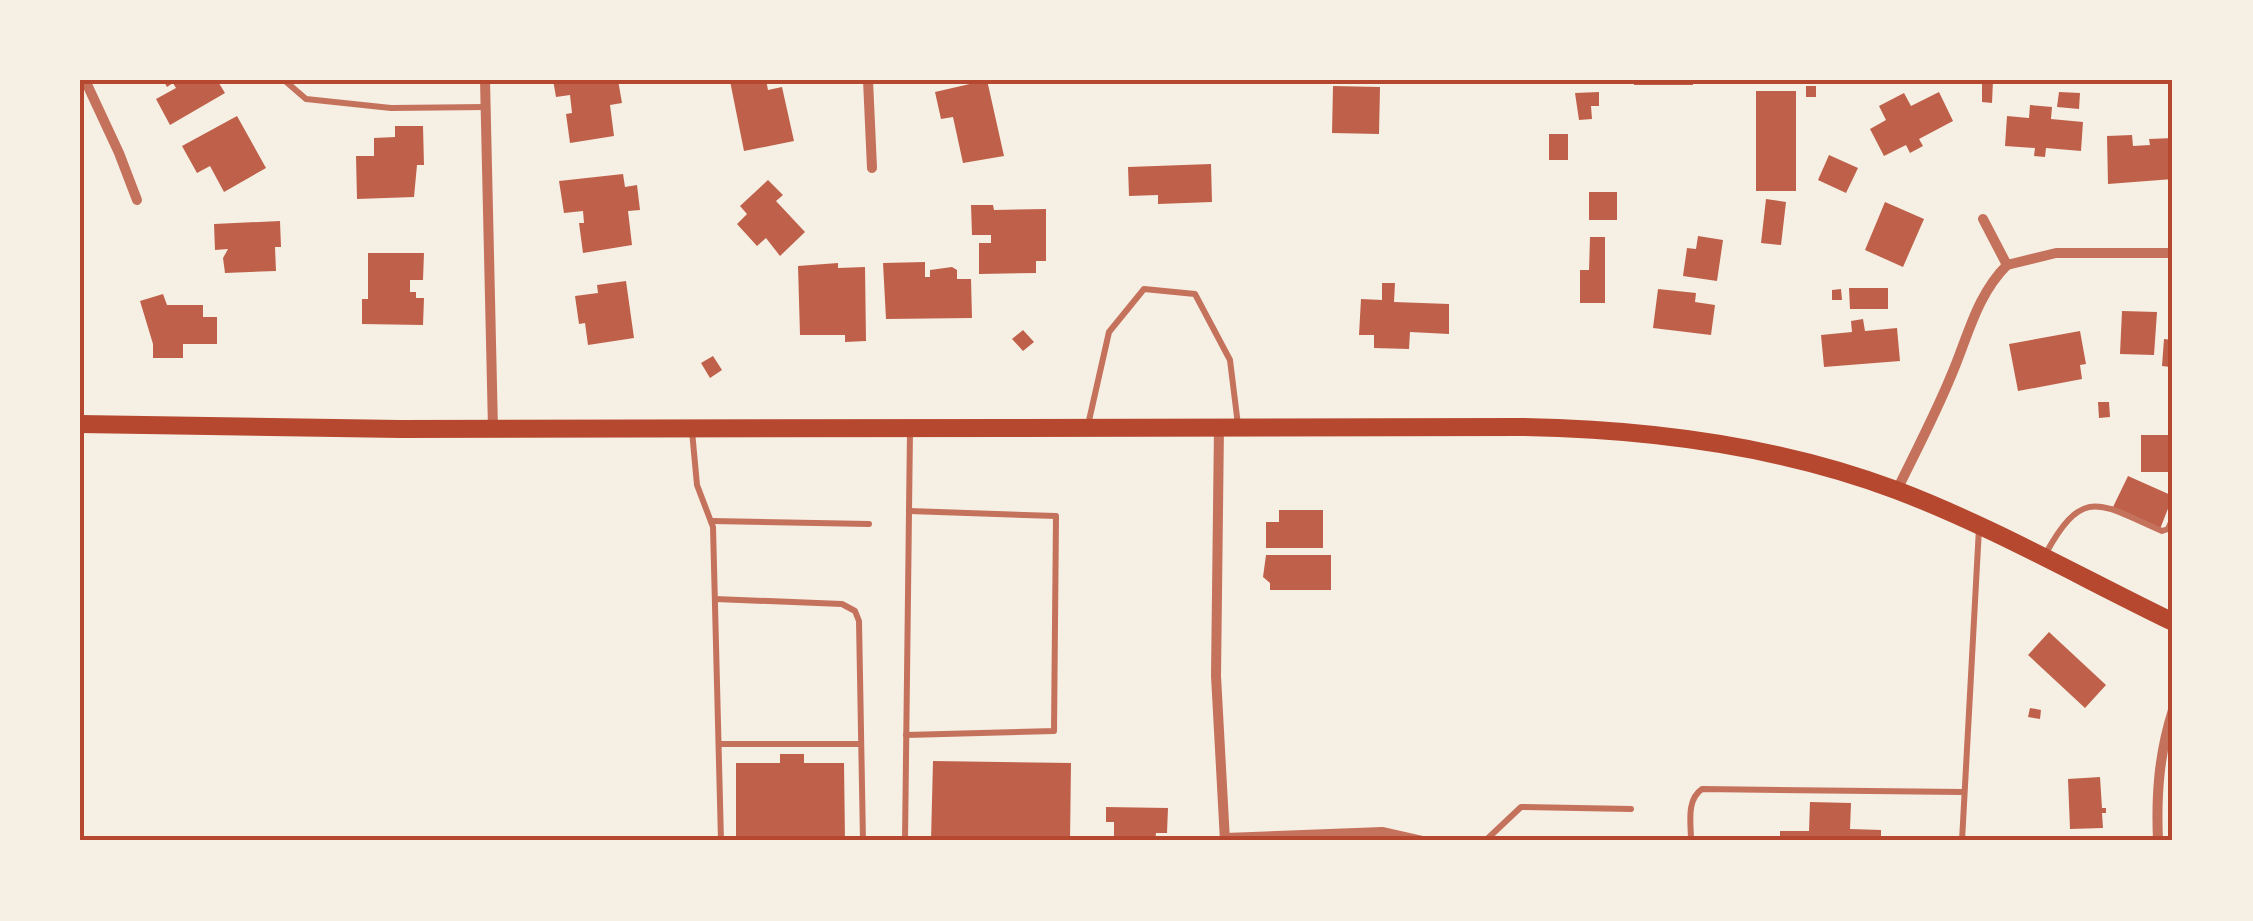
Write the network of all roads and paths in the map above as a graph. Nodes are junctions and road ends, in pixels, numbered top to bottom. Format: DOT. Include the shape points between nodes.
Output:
graph roads {
  1 [pos="85,80"];
  2 [pos="284,80"];
  3 [pos="486,80"];
  4 [pos="868,80"];
  5 [pos="487,107"];
  6 [pos="872,168"];
  7 [pos="137,200"];
  8 [pos="1983,219"];
  9 [pos="2173,253"];
  10 [pos="2007,265"];
  11 [pos="80,424"];
  12 [pos="1229,426"];
  13 [pos="910,428"];
  14 [pos="1087,428"];
  15 [pos="493,429"];
  16 [pos="692,429"];
  17 [pos="1897,490"];
  18 [pos="910,512"];
  19 [pos="2173,518"];
  20 [pos="712,521"];
  21 [pos="869,524"];
  22 [pos="1979,527"];
  23 [pos="2043,558"];
  24 [pos="715,599"];
  25 [pos="2173,622"];
  26 [pos="2173,710"];
  27 [pos="906,735"];
  28 [pos="719,744"];
  29 [pos="861,744"];
  30 [pos="1962,792"];
  31 [pos="1631,809"];
  32 [pos="1225,839"];
  33 [pos="722,841"];
  34 [pos="863,841"];
  35 [pos="905,841"];
  36 [pos="1422,841"];
  37 [pos="1485,841"];
  38 [pos="1691,841"];
  39 [pos="1962,841"];
  40 [pos="2158,841"];
  1 -- 7 [label="street"];
  2 -- 5 [label="lane" via="306,99 390,108"];
  3 -- 5 [label="street"];
  4 -- 6 [label="street"];
  5 -- 15 [label="street"];
  8 -- 10 [label="street"];
  9 -- 10 [label="street" via="2056,253"];
  10 -- 17 [label="street" via="1976,309"];
  11 -- 15 [label="main road"];
  12 -- 14 [label="main road"];
  12 -- 14 [label="lane" via="1230,360 1196,294 1144,289 1109,332"];
  12 -- 17 [label="main road" via="1660,434"];
  12 -- 32 [label="street" via="1216,676"];
  13 -- 14 [label="main road"];
  13 -- 16 [label="main road"];
  13 -- 18 [label="lane"];
  15 -- 16 [label="main road"];
  16 -- 20 [label="lane" via="697,485"];
  17 -- 22 [label="main road"];
  18 -- 27 [label="lane"];
  18 -- 27 [label="lane" via="1056,516 1054,731"];
  19 -- 23 [label="lane" via="2162,531 2098,504 2084,506"];
  20 -- 21 [label="lane"];
  20 -- 24 [label="lane"];
  22 -- 23 [label="main road"];
  22 -- 30 [label="lane"];
  23 -- 25 [label="main road"];
  24 -- 28 [label="lane"];
  24 -- 29 [label="lane" via="842,604 855,611"];
  26 -- 40 [label="street" via="2159,767"];
  27 -- 35 [label="lane"];
  28 -- 29 [label="lane"];
  28 -- 33 [label="lane"];
  29 -- 34 [label="lane"];
  30 -- 38 [label="lane" via="1702,790 1692,802"];
  30 -- 39 [label="lane"];
  31 -- 37 [label="lane" via="1520,807"];
  32 -- 36 [label="street" via="1382,832"];
}
